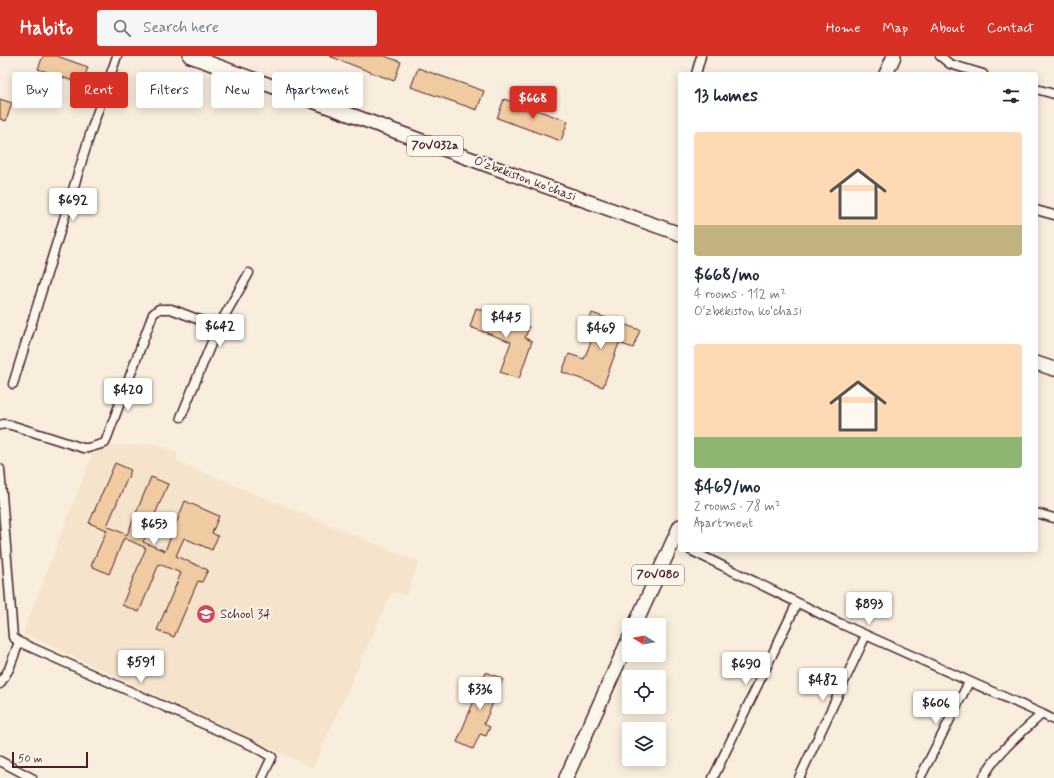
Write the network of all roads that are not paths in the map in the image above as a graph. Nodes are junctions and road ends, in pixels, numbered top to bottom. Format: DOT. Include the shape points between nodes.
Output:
graph roads {
  1 [pos="117,56"];
  2 [pos="190,56"];
  3 [pos="700,56"];
  4 [pos="894,56"];
  5 [pos="940,56"];
  6 [pos="696,72"];
  7 [pos="887,72"];
  8 [pos="976,72"];
  9 [pos="1038,90"];
  10 [pos="1054,94"];
  11 [pos="1038,211"];
  12 [pos="1054,215"];
  13 [pos="678,233"];
  14 [pos="249,273"];
  15 [pos="218,327"];
  16 [pos="1038,364"];
  17 [pos="1054,369"];
  18 [pos="13,384"];
  19 [pos="180,417"];
  20 [pos="0,426"];
  21 [pos="0,469"];
  22 [pos="1038,514"];
  23 [pos="1054,518"];
  24 [pos="676,543"];
  25 [pos="694,552"];
  26 [pos="798,603"];
  27 [pos="638,618"];
  28 [pos="866,635"];
  29 [pos="19,642"];
  30 [pos="622,654"];
  31 [pos="969,682"];
  32 [pos="0,684"];
  33 [pos="1042,714"];
  34 [pos="1054,720"];
  35 [pos="0,761"];
  36 [pos="32,778"];
  37 [pos="262,778"];
  38 [pos="566,778"];
  39 [pos="713,778"];
  40 [pos="799,778"];
  41 [pos="920,778"];
  42 [pos="983,778"];
  1 -- 18 [label="street" via="92,128"];
  2 -- 13 [label="main road, O‘zbekiston ko‘chasi / 70V032a"];
  3 -- 6 [label="street"];
  4 -- 7 [label="main road"];
  5 -- 8 [label="street" via="950,64"];
  9 -- 10 [label="street"];
  11 -- 12 [label="street"];
  14 -- 15 [label="street"];
  15 -- 19 [label="street"];
  15 -- 20 [label="street" via="171,309 160,309 153,314 105,443 82,448 11,424"];
  16 -- 17 [label="main road"];
  21 -- 29 [label="street" via="13,638"];
  22 -- 23 [label="street"];
  24 -- 27 [label="main road, 70V080"];
  25 -- 26 [label="street"];
  26 -- 28 [label="street"];
  26 -- 39 [label="street"];
  28 -- 31 [label="street"];
  28 -- 40 [label="street"];
  29 -- 32 [label="street" via="9,669"];
  29 -- 37 [label="street" via="253,746 272,757"];
  30 -- 38 [label="main road"];
  31 -- 33 [label="street"];
  31 -- 41 [label="street"];
  33 -- 34 [label="street"];
  33 -- 42 [label="street" via="1019,734 988,768"];
  35 -- 36 [label="street"];
}
